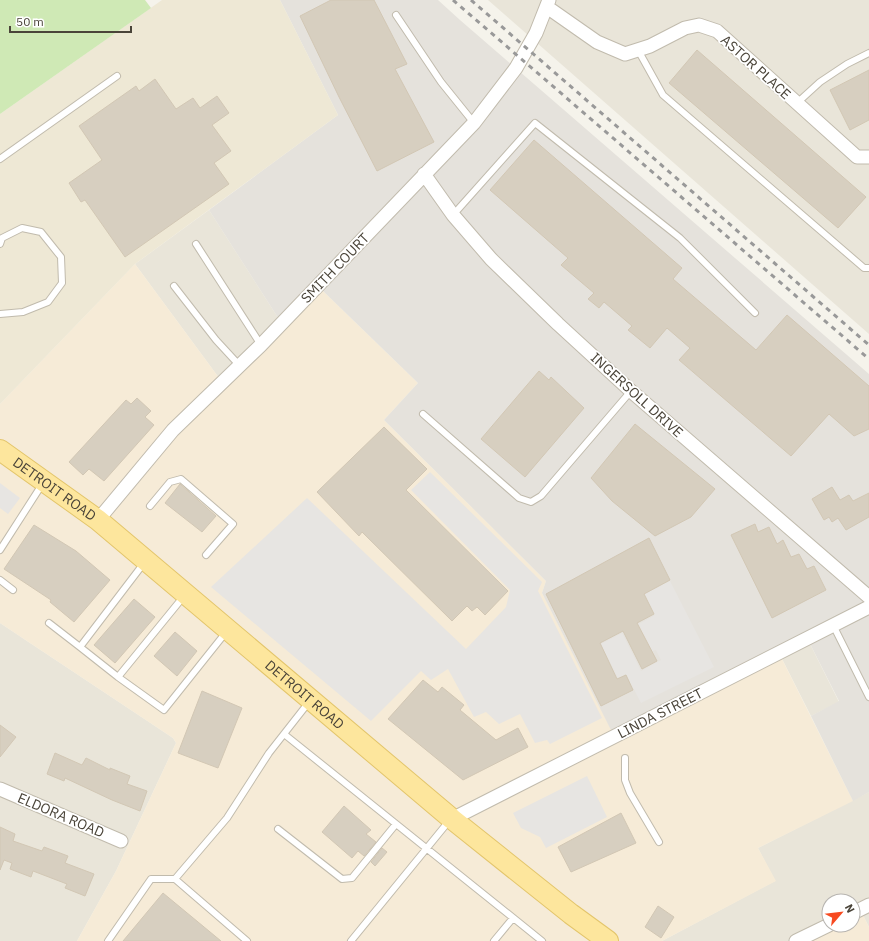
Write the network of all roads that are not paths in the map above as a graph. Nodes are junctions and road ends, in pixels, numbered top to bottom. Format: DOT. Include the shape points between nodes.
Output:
graph roads {
  1 [pos="548,4"];
  2 [pos="396,15"];
  3 [pos="638,50"];
  4 [pos="869,53"];
  5 [pos="117,76"];
  6 [pos="796,103"];
  7 [pos="474,123"];
  8 [pos="869,157"];
  9 [pos="0,159"];
  10 [pos="424,174"];
  11 [pos="453,215"];
  12 [pos="0,243"];
  13 [pos="196,244"];
  14 [pos="869,268"];
  15 [pos="174,286"];
  16 [pos="755,313"];
  17 [pos="0,314"];
  18 [pos="261,345"];
  19 [pos="240,366"];
  20 [pos="631,390"];
  21 [pos="423,414"];
  22 [pos="0,450"];
  23 [pos="44,482"];
  24 [pos="150,506"];
  25 [pos="98,520"];
  26 [pos="0,550"];
  27 [pos="206,555"];
  28 [pos="146,560"];
  29 [pos="0,580"];
  30 [pos="13,590"];
  31 [pos="186,594"];
  32 [pos="869,597"];
  33 [pos="869,607"];
  34 [pos="49,623"];
  35 [pos="833,626"];
  36 [pos="228,630"];
  37 [pos="80,647"];
  38 [pos="118,677"];
  39 [pos="869,697"];
  40 [pos="311,700"];
  41 [pos="284,734"];
  42 [pos="625,758"];
  43 [pos="0,789"];
  44 [pos="452,818"];
  45 [pos="396,824"];
  46 [pos="278,828"];
  47 [pos="121,841"];
  48 [pos="659,842"];
  49 [pos="427,849"];
  50 [pos="175,879"];
  51 [pos="513,918"];
  52 [pos="821,929"];
  53 [pos="108,941"];
  54 [pos="247,941"];
  55 [pos="351,941"];
  56 [pos="494,941"];
  57 [pos="542,941"];
  58 [pos="608,941"];
  59 [pos="796,941"];
  1 -- 3 [label="street, ASTOR PLACE" via="597,42 625,54"];
  1 -- 7 [label="street, SMITH COURT" via="536,33 516,68"];
  2 -- 7 [label="lane" via="441,82"];
  3 -- 6 [label="street, ASTOR PLACE" via="684,28 699,25 717,31"];
  3 -- 14 [label="lane" via="663,95 864,268"];
  4 -- 6 [label="lane" via="820,82"];
  5 -- 9 [label="lane"];
  6 -- 8 [label="street, ASTOR PLACE" via="857,157"];
  7 -- 10 [label="street, SMITH COURT"];
  10 -- 11 [label="street, INGERSOLL DRIVE"];
  10 -- 18 [label="street, SMITH COURT"];
  11 -- 16 [label="lane" via="535,123 680,238"];
  11 -- 20 [label="street, INGERSOLL DRIVE" via="491,259"];
  12 -- 17 [label="lane" via="2,238 22,228 41,232 61,257 62,284 48,302 23,312"];
  13 -- 18 [label="lane"];
  15 -- 19 [label="lane"];
  18 -- 19 [label="street, SMITH COURT"];
  19 -- 25 [label="street, SMITH COURT" via="173,430"];
  20 -- 21 [label="lane" via="541,496 530,502 519,498"];
  20 -- 32 [label="street, INGERSOLL DRIVE"];
  22 -- 23 [label="main road, DETROIT ROAD"];
  23 -- 25 [label="main road, DETROIT ROAD"];
  23 -- 26 [label="lane"];
  24 -- 27 [label="lane" via="170,482 181,479 233,524"];
  25 -- 28 [label="main road, DETROIT ROAD"];
  28 -- 31 [label="main road, DETROIT ROAD"];
  28 -- 37 [label="lane"];
  29 -- 30 [label="lane"];
  31 -- 36 [label="main road, DETROIT ROAD"];
  31 -- 38 [label="lane"];
  33 -- 35 [label="street, LINDA STREET"];
  34 -- 37 [label="lane"];
  35 -- 39 [label="lane"];
  35 -- 44 [label="street, LINDA STREET"];
  36 -- 38 [label="lane" via="164,710"];
  36 -- 40 [label="main road, DETROIT ROAD"];
  37 -- 38 [label="lane"];
  40 -- 41 [label="lane"];
  40 -- 44 [label="main road, DETROIT ROAD"];
  41 -- 45 [label="lane"];
  41 -- 50 [label="lane" via="227,818"];
  42 -- 48 [label="lane" via="625,780 630,793"];
  43 -- 47 [label="street, ELDORA ROAD"];
  44 -- 49 [label="lane"];
  44 -- 58 [label="main road, DETROIT ROAD"];
  45 -- 46 [label="lane" via="352,878 342,879"];
  45 -- 49 [label="lane"];
  49 -- 51 [label="lane"];
  49 -- 55 [label="lane"];
  50 -- 53 [label="lane" via="151,879"];
  50 -- 54 [label="lane"];
  51 -- 56 [label="lane"];
  51 -- 57 [label="lane"];
  52 -- 59 [label="street"];
}
